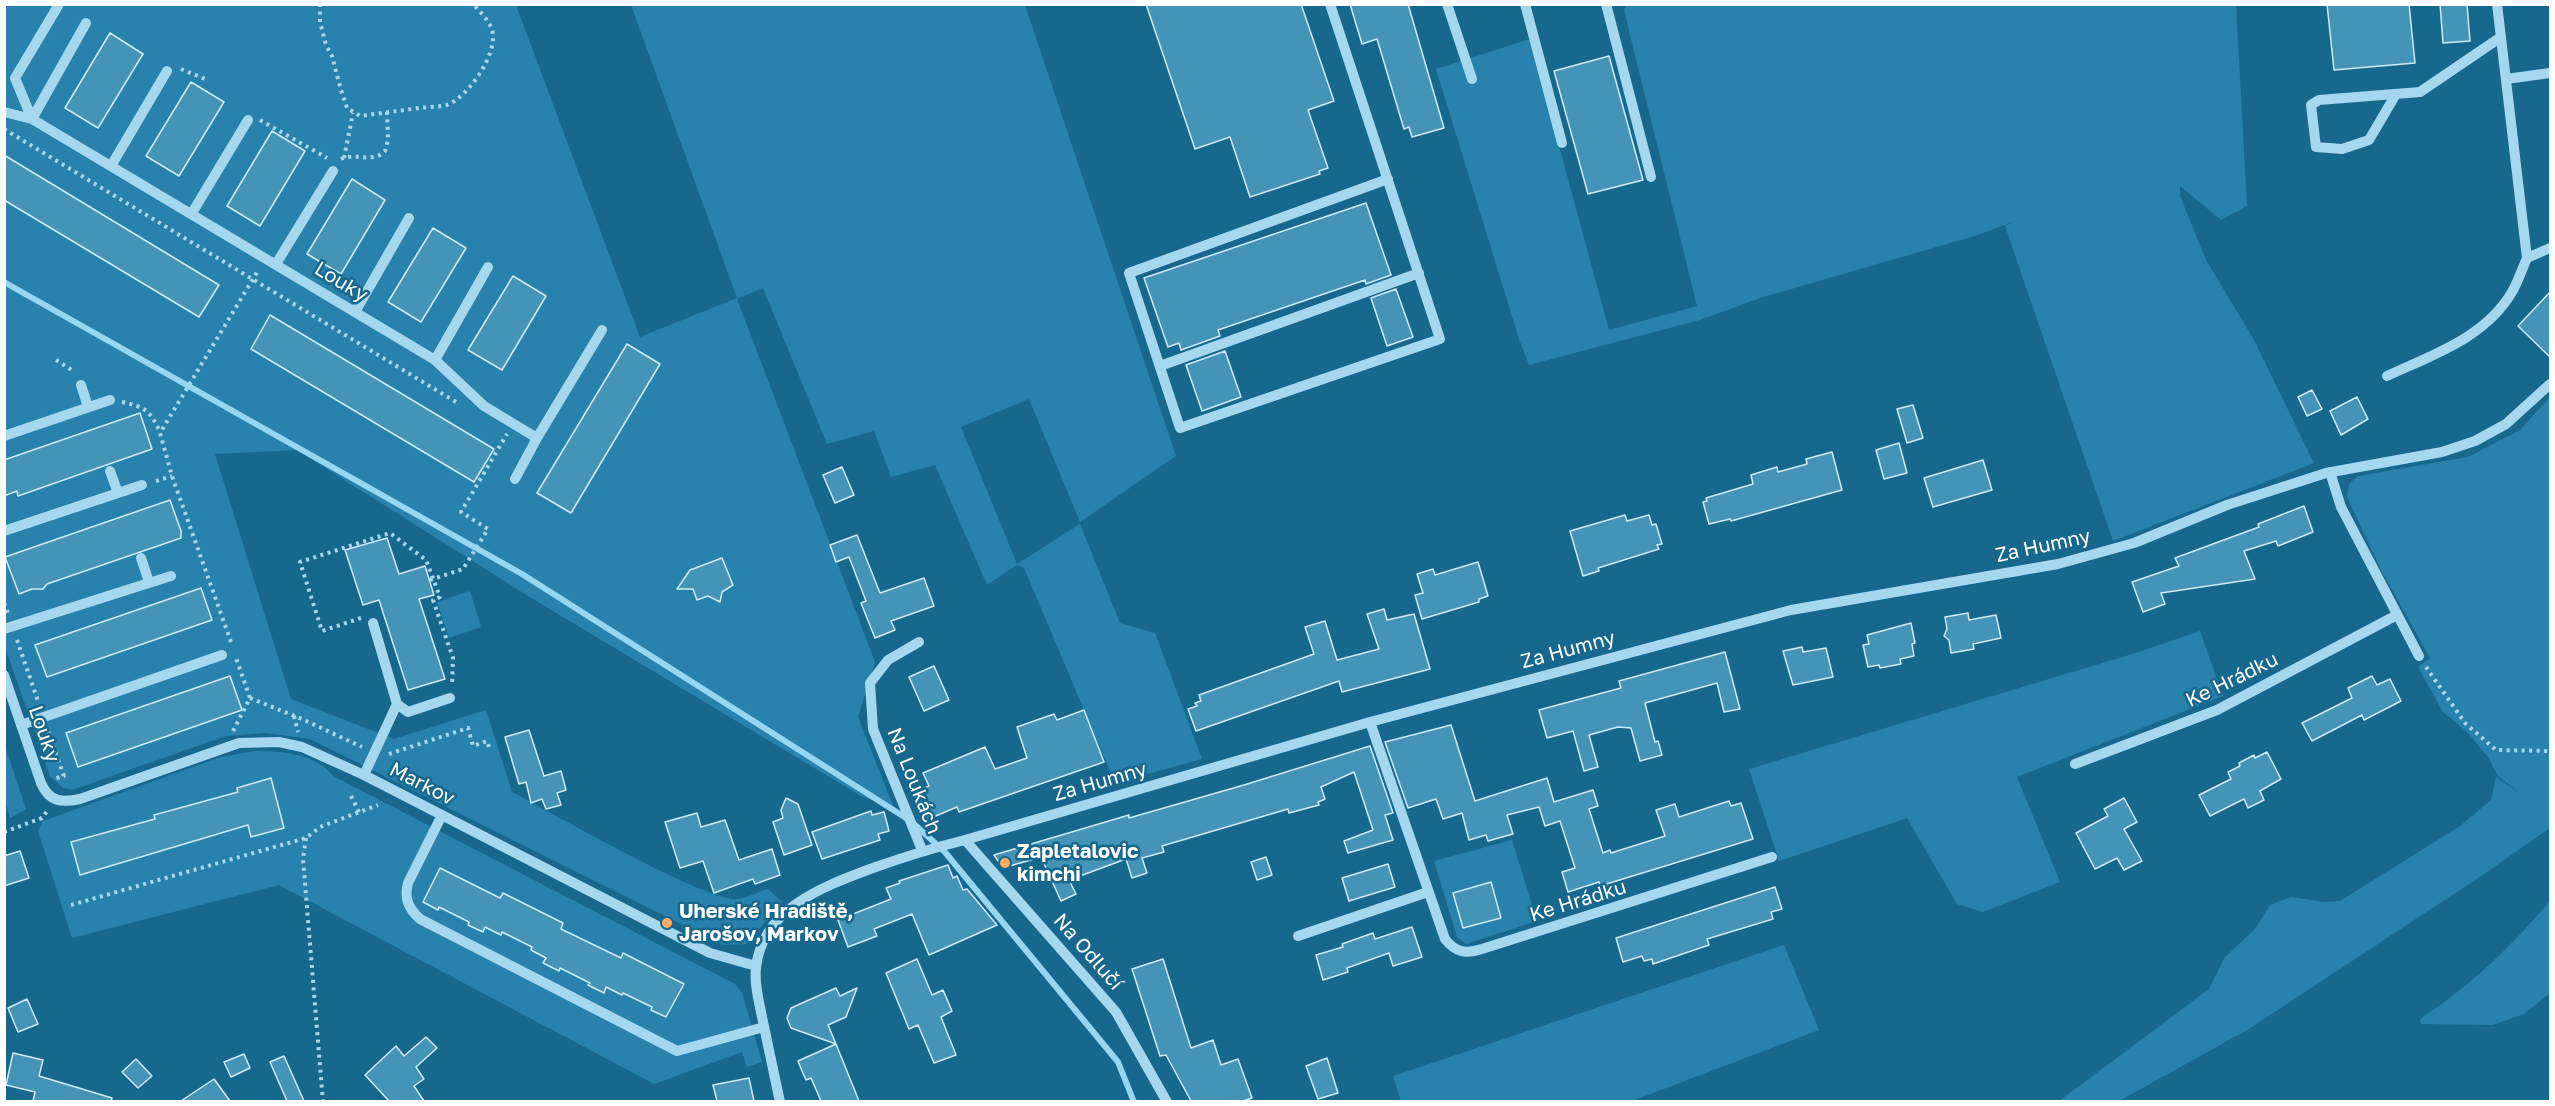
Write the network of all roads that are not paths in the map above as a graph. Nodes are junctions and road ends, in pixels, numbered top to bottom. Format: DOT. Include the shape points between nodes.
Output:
graph roads {
  1 [pos="1330,4"];
  2 [pos="1447,4"];
  3 [pos="1525,4"];
  4 [pos="1606,4"];
  5 [pos="2497,4"];
  6 [pos="58,6"];
  7 [pos="86,23"];
  8 [pos="2501,37"];
  9 [pos="167,71"];
  10 [pos="2550,73"];
  11 [pos="1472,79"];
  12 [pos="2506,79"];
  13 [pos="2396,94"];
  14 [pos="4,112"];
  15 [pos="32,119"];
  16 [pos="248,120"];
  17 [pos="1562,143"];
  18 [pos="111,166"];
  19 [pos="333,171"];
  20 [pos="1651,177"];
  21 [pos="1388,179"];
  22 [pos="192,213"];
  23 [pos="409,218"];
  24 [pos="2550,248"];
  25 [pos="2527,258"];
  26 [pos="276,264"];
  27 [pos="488,267"];
  28 [pos="1419,273"];
  29 [pos="355,312"];
  30 [pos="602,330"];
  31 [pos="435,360"];
  32 [pos="1160,366"];
  33 [pos="2387,376"];
  34 [pos="2550,384"];
  35 [pos="81,385"];
  36 [pos="110,400"];
  37 [pos="88,407"];
  38 [pos="4,436"];
  39 [pos="537,438"];
  40 [pos="110,471"];
  41 [pos="2330,472"];
  42 [pos="515,479"];
  43 [pos="142,485"];
  44 [pos="118,493"];
  45 [pos="4,531"];
  46 [pos="141,558"];
  47 [pos="171,576"];
  48 [pos="149,582"];
  49 [pos="2397,615"];
  50 [pos="369,620"];
  51 [pos="8,627"];
  52 [pos="919,642"];
  53 [pos="222,655"];
  54 [pos="2419,656"];
  55 [pos="4,675"];
  56 [pos="452,696"];
  57 [pos="397,704"];
  58 [pos="1370,722"];
  59 [pos="21,725"];
  60 [pos="2075,764"];
  61 [pos="364,774"];
  62 [pos="55,800"];
  63 [pos="442,815"];
  64 [pos="965,840"];
  65 [pos="922,850"];
  66 [pos="1772,857"];
  67 [pos="1428,892"];
  68 [pos="1298,936"];
  69 [pos="756,966"];
  70 [pos="764,1027"];
  71 [pos="780,1101"];
  72 [pos="1167,1101"];
  1 -- 21 [label="street"];
  2 -- 11 [label="street"];
  3 -- 17 [label="street"];
  4 -- 20 [label="street"];
  5 -- 8 [label="street"];
  6 -- 15 [label="street" via="15,78"];
  7 -- 15 [label="street"];
  8 -- 12 [label="street"];
  8 -- 13 [label="street" via="2420,92"];
  9 -- 18 [label="street"];
  10 -- 12 [label="street"];
  12 -- 25 [label="street"];
  13 -- 13 [label="street" via="2319,100 2311,105 2316,147 2342,149 2369,141"];
  14 -- 15 [label="street, Louky"];
  15 -- 18 [label="street, Louky"];
  16 -- 22 [label="street"];
  18 -- 22 [label="street, Louky"];
  19 -- 26 [label="street"];
  21 -- 28 [label="street"];
  21 -- 32 [label="street" via="1129,273"];
  22 -- 26 [label="street, Louky"];
  23 -- 29 [label="street"];
  24 -- 25 [label="street"];
  25 -- 33 [label="street" via="2512,292 2469,338"];
  26 -- 29 [label="street, Louky"];
  27 -- 31 [label="street"];
  28 -- 32 [label="street"];
  28 -- 32 [label="street" via="1440,339 1180,428"];
  29 -- 31 [label="street, Louky"];
  30 -- 39 [label="street"];
  31 -- 39 [label="street, Louky" via="484,406"];
  34 -- 41 [label="street, Za Humny" via="2506,424 2475,441 2442,452"];
  35 -- 37 [label="street"];
  36 -- 37 [label="street"];
  37 -- 38 [label="street"];
  39 -- 42 [label="street"];
  40 -- 44 [label="street"];
  41 -- 49 [label="street" via="2341,507"];
  41 -- 58 [label="street, Za Humny" via="2227,505 2134,543 2058,564 1791,610"];
  43 -- 44 [label="street"];
  44 -- 45 [label="street"];
  46 -- 48 [label="street"];
  47 -- 48 [label="street"];
  48 -- 51 [label="street"];
  49 -- 54 [label="street"];
  49 -- 60 [label="street, Ke Hrádku" via="2217,710"];
  50 -- 57 [label="street"];
  52 -- 65 [label="street, Na Loukách" via="888,660 870,683 873,729"];
  53 -- 59 [label="street"];
  55 -- 59 [label="street, Louky"];
  56 -- 57 [label="street" via="408,712"];
  57 -- 61 [label="street"];
  58 -- 64 [label="street, Za Humny"];
  58 -- 67 [label="street, Ke Hrádku"];
  59 -- 62 [label="street, Louky" via="45,793"];
  61 -- 62 [label="street, Markov" via="316,752 279,742 239,743 80,799"];
  61 -- 63 [label="street, Markov"];
  63 -- 69 [label="street, Markov" via="710,953"];
  63 -- 70 [label="street" via="405,892 409,907 420,919 677,1051"];
  64 -- 65 [label="street, Za Humny"];
  64 -- 72 [label="street, Na Odlučí" via="1116,1012"];
  65 -- 69 [label="street, Za Humny" via="829,884 803,898 773,925"];
  66 -- 67 [label="street, Ke Hrádku" via="1472,952 1456,950 1445,939"];
  67 -- 68 [label="street"];
  69 -- 70 [label="street, Za Humny"];
  70 -- 71 [label="street, Za Humny"];
}
